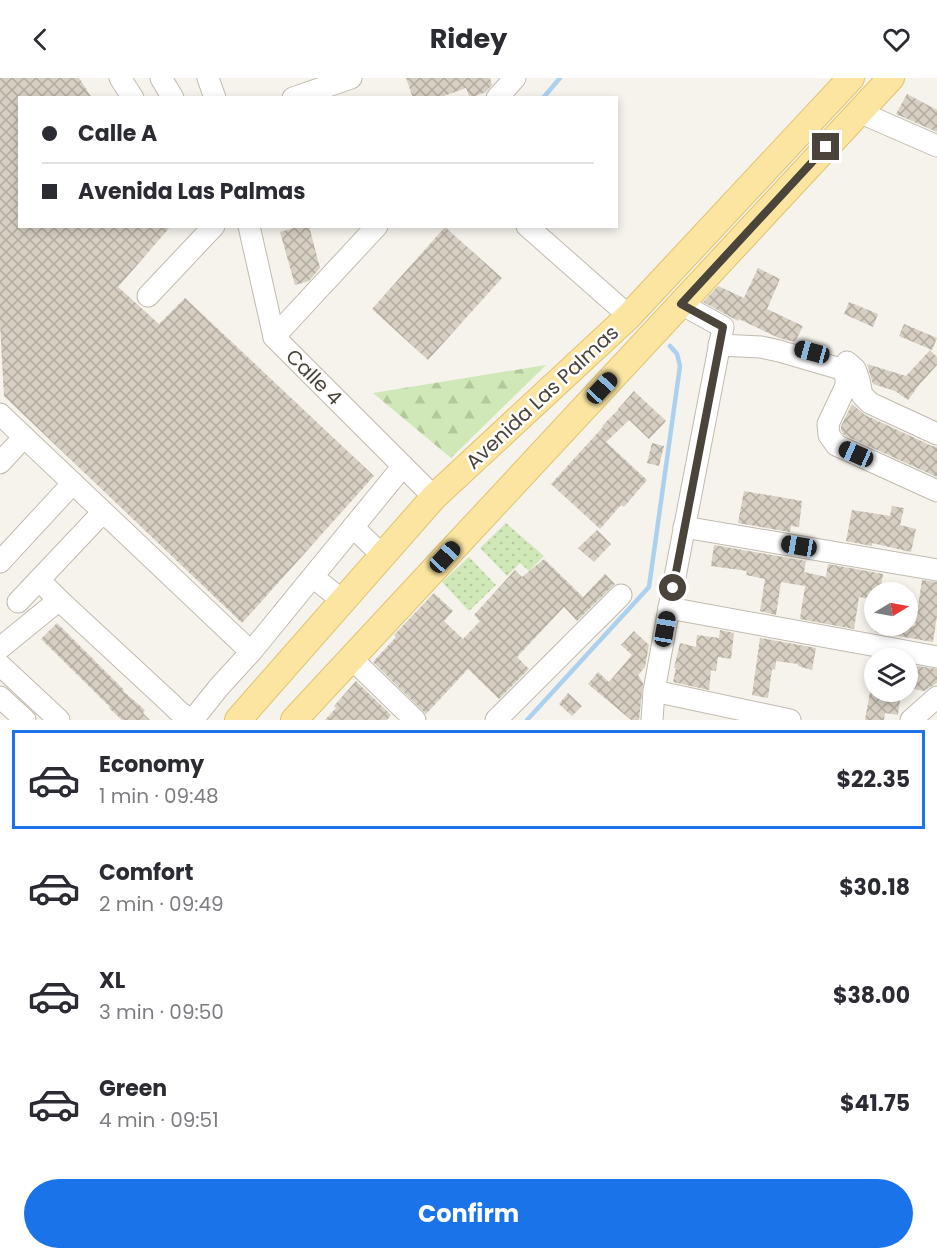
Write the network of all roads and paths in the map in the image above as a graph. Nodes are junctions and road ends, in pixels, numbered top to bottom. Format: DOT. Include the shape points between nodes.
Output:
graph roads {
  1 [pos="120,78"];
  2 [pos="161,78"];
  3 [pos="208,78"];
  4 [pos="351,78"];
  5 [pos="515,78"];
  6 [pos="851,78"];
  7 [pos="891,78"];
  8 [pos="132,96"];
  9 [pos="172,96"];
  10 [pos="214,96"];
  11 [pos="299,96"];
  12 [pos="499,96"];
  13 [pos="859,112"];
  14 [pos="937,146"];
  15 [pos="212,228"];
  16 [pos="249,228"];
  17 [pos="374,228"];
  18 [pos="529,228"];
  19 [pos="148,296"];
  20 [pos="681,304"];
  21 [pos="629,316"];
  22 [pos="721,336"];
  23 [pos="273,337"];
  24 [pos="0,414"];
  25 [pos="937,434"];
  26 [pos="24,437"];
  27 [pos="0,463"];
  28 [pos="403,466"];
  29 [pos="73,483"];
  30 [pos="937,490"];
  31 [pos="434,497"];
  32 [pos="103,512"];
  33 [pos="684,526"];
  34 [pos="353,527"];
  35 [pos="383,556"];
  36 [pos="0,562"];
  37 [pos="937,570"];
  38 [pos="313,577"];
  39 [pos="39,580"];
  40 [pos="621,595"];
  41 [pos="59,600"];
  42 [pos="343,600"];
  43 [pos="18,602"];
  44 [pos="669,609"];
  45 [pos="0,648"];
  46 [pos="251,652"];
  47 [pos="937,657"];
  48 [pos="351,658"];
  49 [pos="0,665"];
  50 [pos="654,691"];
  51 [pos="0,697"];
  52 [pos="937,697"];
  53 [pos="25,720"];
  54 [pos="59,720"];
  55 [pos="238,720"];
  56 [pos="294,720"];
  57 [pos="415,720"];
  58 [pos="496,720"];
  59 [pos="652,720"];
  60 [pos="790,720"];
  61 [pos="911,720"];
  1 -- 8 [label="street"];
  2 -- 9 [label="street"];
  3 -- 10 [label="street"];
  4 -- 11 [label="street"];
  5 -- 12 [label="street"];
  6 -- 21 [label="main road, Avenida Las Palmas"];
  7 -- 13 [label="main road, Avenida Las Palmas"];
  13 -- 14 [label="street"];
  13 -- 20 [label="main road, Avenida Las Palmas"];
  15 -- 19 [label="street"];
  16 -- 23 [label="street, Calle 4"];
  17 -- 23 [label="street"];
  18 -- 21 [label="street"];
  20 -- 22 [label="street"];
  20 -- 48 [label="main road, Avenida Las Palmas"];
  21 -- 31 [label="main road, Avenida Las Palmas"];
  22 -- 25 [label="street" via="767,337 846,361 855,369 862,395 870,403"];
  22 -- 30 [label="street" via="841,369 846,386 828,424 836,445"];
  22 -- 33 [label="street"];
  23 -- 28 [label="street, Calle 4"];
  24 -- 26 [label="street"];
  26 -- 27 [label="street"];
  26 -- 29 [label="street"];
  28 -- 31 [label="street, Calle 4"];
  28 -- 34 [label="street"];
  29 -- 32 [label="street"];
  29 -- 36 [label="street"];
  31 -- 35 [label="main road, Avenida Las Palmas"];
  32 -- 39 [label="street"];
  32 -- 46 [label="street"];
  33 -- 37 [label="street"];
  33 -- 44 [label="street"];
  34 -- 35 [label="street"];
  34 -- 38 [label="street"];
  35 -- 42 [label="main road, Avenida Las Palmas"];
  38 -- 42 [label="street"];
  38 -- 46 [label="street"];
  39 -- 41 [label="street"];
  39 -- 43 [label="street"];
  40 -- 58 [label="street"];
  41 -- 45 [label="street"];
  41 -- 46 [label="street" via="185,717 195,717"];
  42 -- 55 [label="main road, Avenida Las Palmas"];
  44 -- 47 [label="street"];
  44 -- 50 [label="street"];
  48 -- 56 [label="main road, Avenida Las Palmas"];
  48 -- 57 [label="street"];
  49 -- 54 [label="street"];
  50 -- 59 [label="street"];
  50 -- 60 [label="street"];
  51 -- 53 [label="street"];
  52 -- 61 [label="street"];
}
